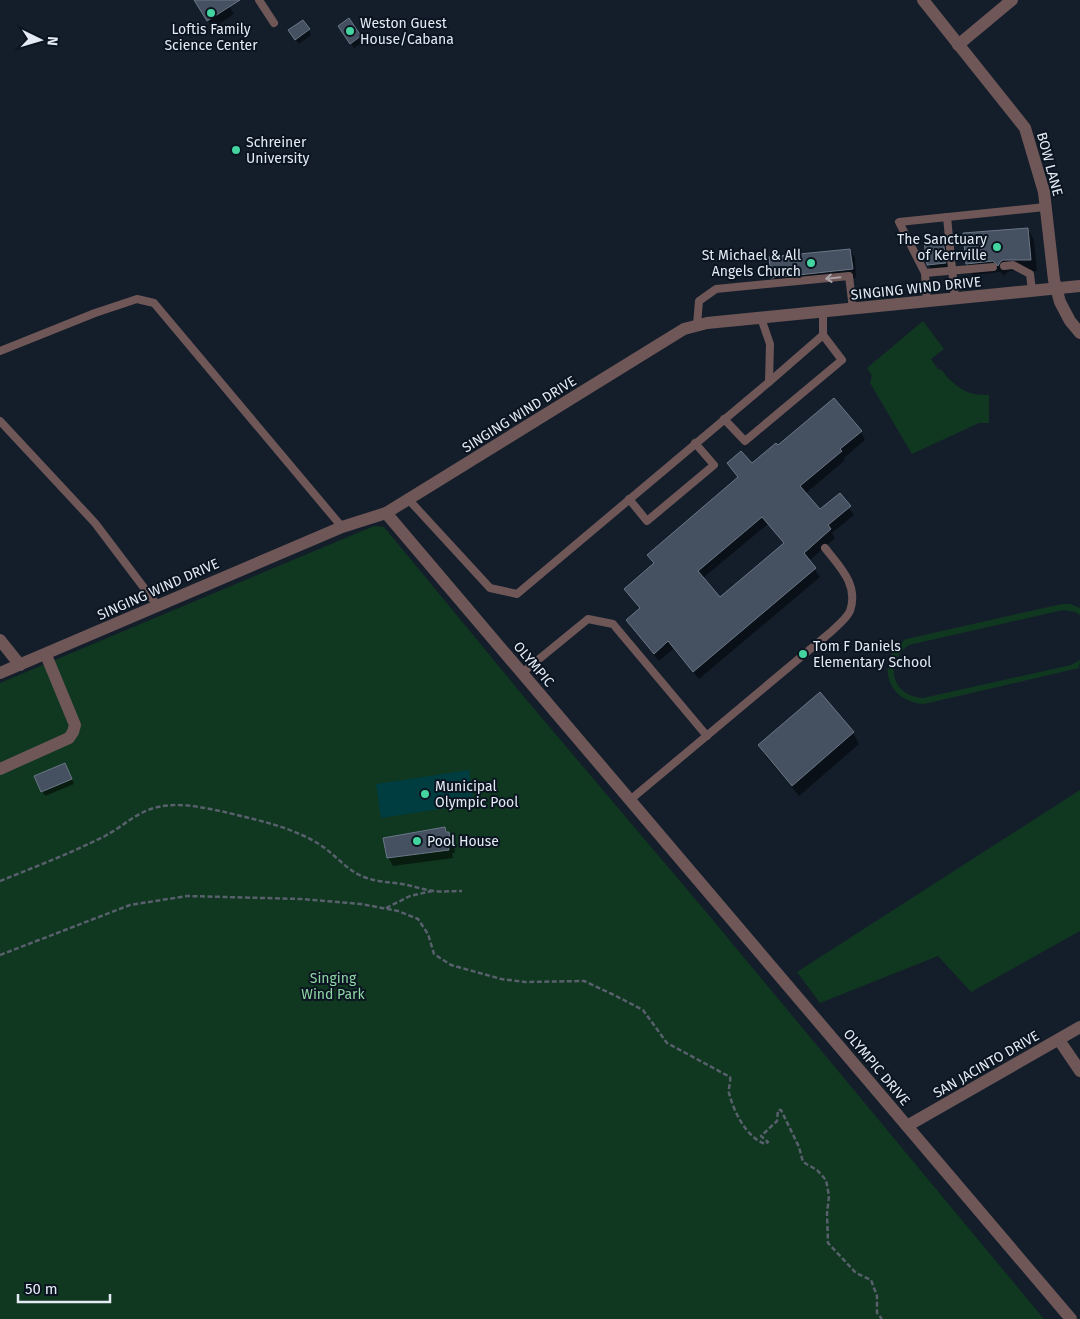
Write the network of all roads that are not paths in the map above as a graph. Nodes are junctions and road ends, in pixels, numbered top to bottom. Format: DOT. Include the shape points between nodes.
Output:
graph roads {
  1 [pos="259,0"];
  2 [pos="923,0"];
  3 [pos="1012,0"];
  4 [pos="274,23"];
  5 [pos="958,45"];
  6 [pos="1046,207"];
  7 [pos="947,217"];
  8 [pos="1004,266"];
  9 [pos="993,267"];
  10 [pos="952,271"];
  11 [pos="925,274"];
  12 [pos="1080,286"];
  13 [pos="1056,289"];
  14 [pos="1032,291"];
  15 [pos="955,299"];
  16 [pos="927,302"];
  17 [pos="853,309"];
  18 [pos="823,312"];
  19 [pos="761,318"];
  20 [pos="697,325"];
  21 [pos="1080,333"];
  22 [pos="823,335"];
  23 [pos="0,351"];
  24 [pos="769,382"];
  25 [pos="724,419"];
  26 [pos="0,421"];
  27 [pos="695,443"];
  28 [pos="629,499"];
  29 [pos="409,500"];
  30 [pos="386,513"];
  31 [pos="342,526"];
  32 [pos="826,548"];
  33 [pos="157,605"];
  34 [pos="0,640"];
  35 [pos="46,655"];
  36 [pos="20,665"];
  37 [pos="0,673"];
  38 [pos="522,673"];
  39 [pos="706,736"];
  40 [pos="0,769"];
  41 [pos="630,800"];
  42 [pos="660,835"];
  43 [pos="1080,1027"];
  44 [pos="1058,1040"];
  45 [pos="1080,1072"];
  46 [pos="907,1126"];
  47 [pos="1071,1319"];
  1 -- 4 [label="lane"];
  2 -- 5 [label="street, BOW LANE"];
  3 -- 5 [label="street"];
  5 -- 6 [label="street, BOW LANE" via="1025,128"];
  6 -- 7 [label="lane"];
  6 -- 13 [label="street, BOW LANE"];
  7 -- 10 [label="lane"];
  7 -- 11 [label="lane" via="898,222"];
  8 -- 14 [label="lane" via="1013,265 1030,274"];
  9 -- 10 [label="lane"];
  10 -- 11 [label="lane"];
  10 -- 15 [label="lane"];
  11 -- 16 [label="lane"];
  12 -- 13 [label="street, SINGING WIND DRIVE"];
  13 -- 14 [label="street, SINGING WIND DRIVE"];
  13 -- 21 [label="street, BOW LANE" via="1070,321"];
  14 -- 15 [label="street, SINGING WIND DRIVE"];
  15 -- 16 [label="street, SINGING WIND DRIVE"];
  16 -- 17 [label="street, SINGING WIND DRIVE"];
  17 -- 18 [label="street, SINGING WIND DRIVE"];
  17 -- 20 [label="lane, one-way" via="849,276 716,289 699,302"];
  18 -- 19 [label="street, SINGING WIND DRIVE"];
  18 -- 22 [label="lane"];
  19 -- 20 [label="street, SINGING WIND DRIVE"];
  19 -- 24 [label="lane" via="770,344"];
  20 -- 29 [label="street, SINGING WIND DRIVE" via="684,329"];
  22 -- 24 [label="lane"];
  22 -- 25 [label="lane" via="842,360 745,441"];
  23 -- 31 [label="lane" via="94,313 136,300 154,303"];
  24 -- 25 [label="lane"];
  25 -- 27 [label="lane"];
  26 -- 33 [label="lane" via="95,524"];
  27 -- 28 [label="lane"];
  27 -- 28 [label="lane" via="714,466 647,522"];
  28 -- 29 [label="lane" via="517,594 490,588"];
  29 -- 30 [label="street, SINGING WIND DRIVE"];
  30 -- 31 [label="street, SINGING WIND DRIVE"];
  30 -- 38 [label="street, OLYMPIC"];
  31 -- 33 [label="street, SINGING WIND DRIVE"];
  32 -- 39 [label="lane" via="849,579 852,594 850,612 832,631"];
  33 -- 35 [label="street, SINGING WIND DRIVE"];
  34 -- 36 [label="street"];
  35 -- 36 [label="street, SINGING WIND DRIVE"];
  35 -- 40 [label="street" via="75,725 74,732 69,738"];
  36 -- 37 [label="street, SINGING WIND DRIVE"];
  38 -- 39 [label="lane" via="588,619 613,624"];
  38 -- 41 [label="street, OLYMPIC"];
  39 -- 41 [label="lane"];
  41 -- 42 [label="street, OLYMPIC"];
  42 -- 46 [label="street, OLYMPIC DRIVE"];
  43 -- 44 [label="street, SAN JACINTO DRIVE"];
  44 -- 45 [label="street"];
  44 -- 46 [label="street, SAN JACINTO DRIVE"];
  46 -- 47 [label="street, OLYMPIC DRIVE"];
}
